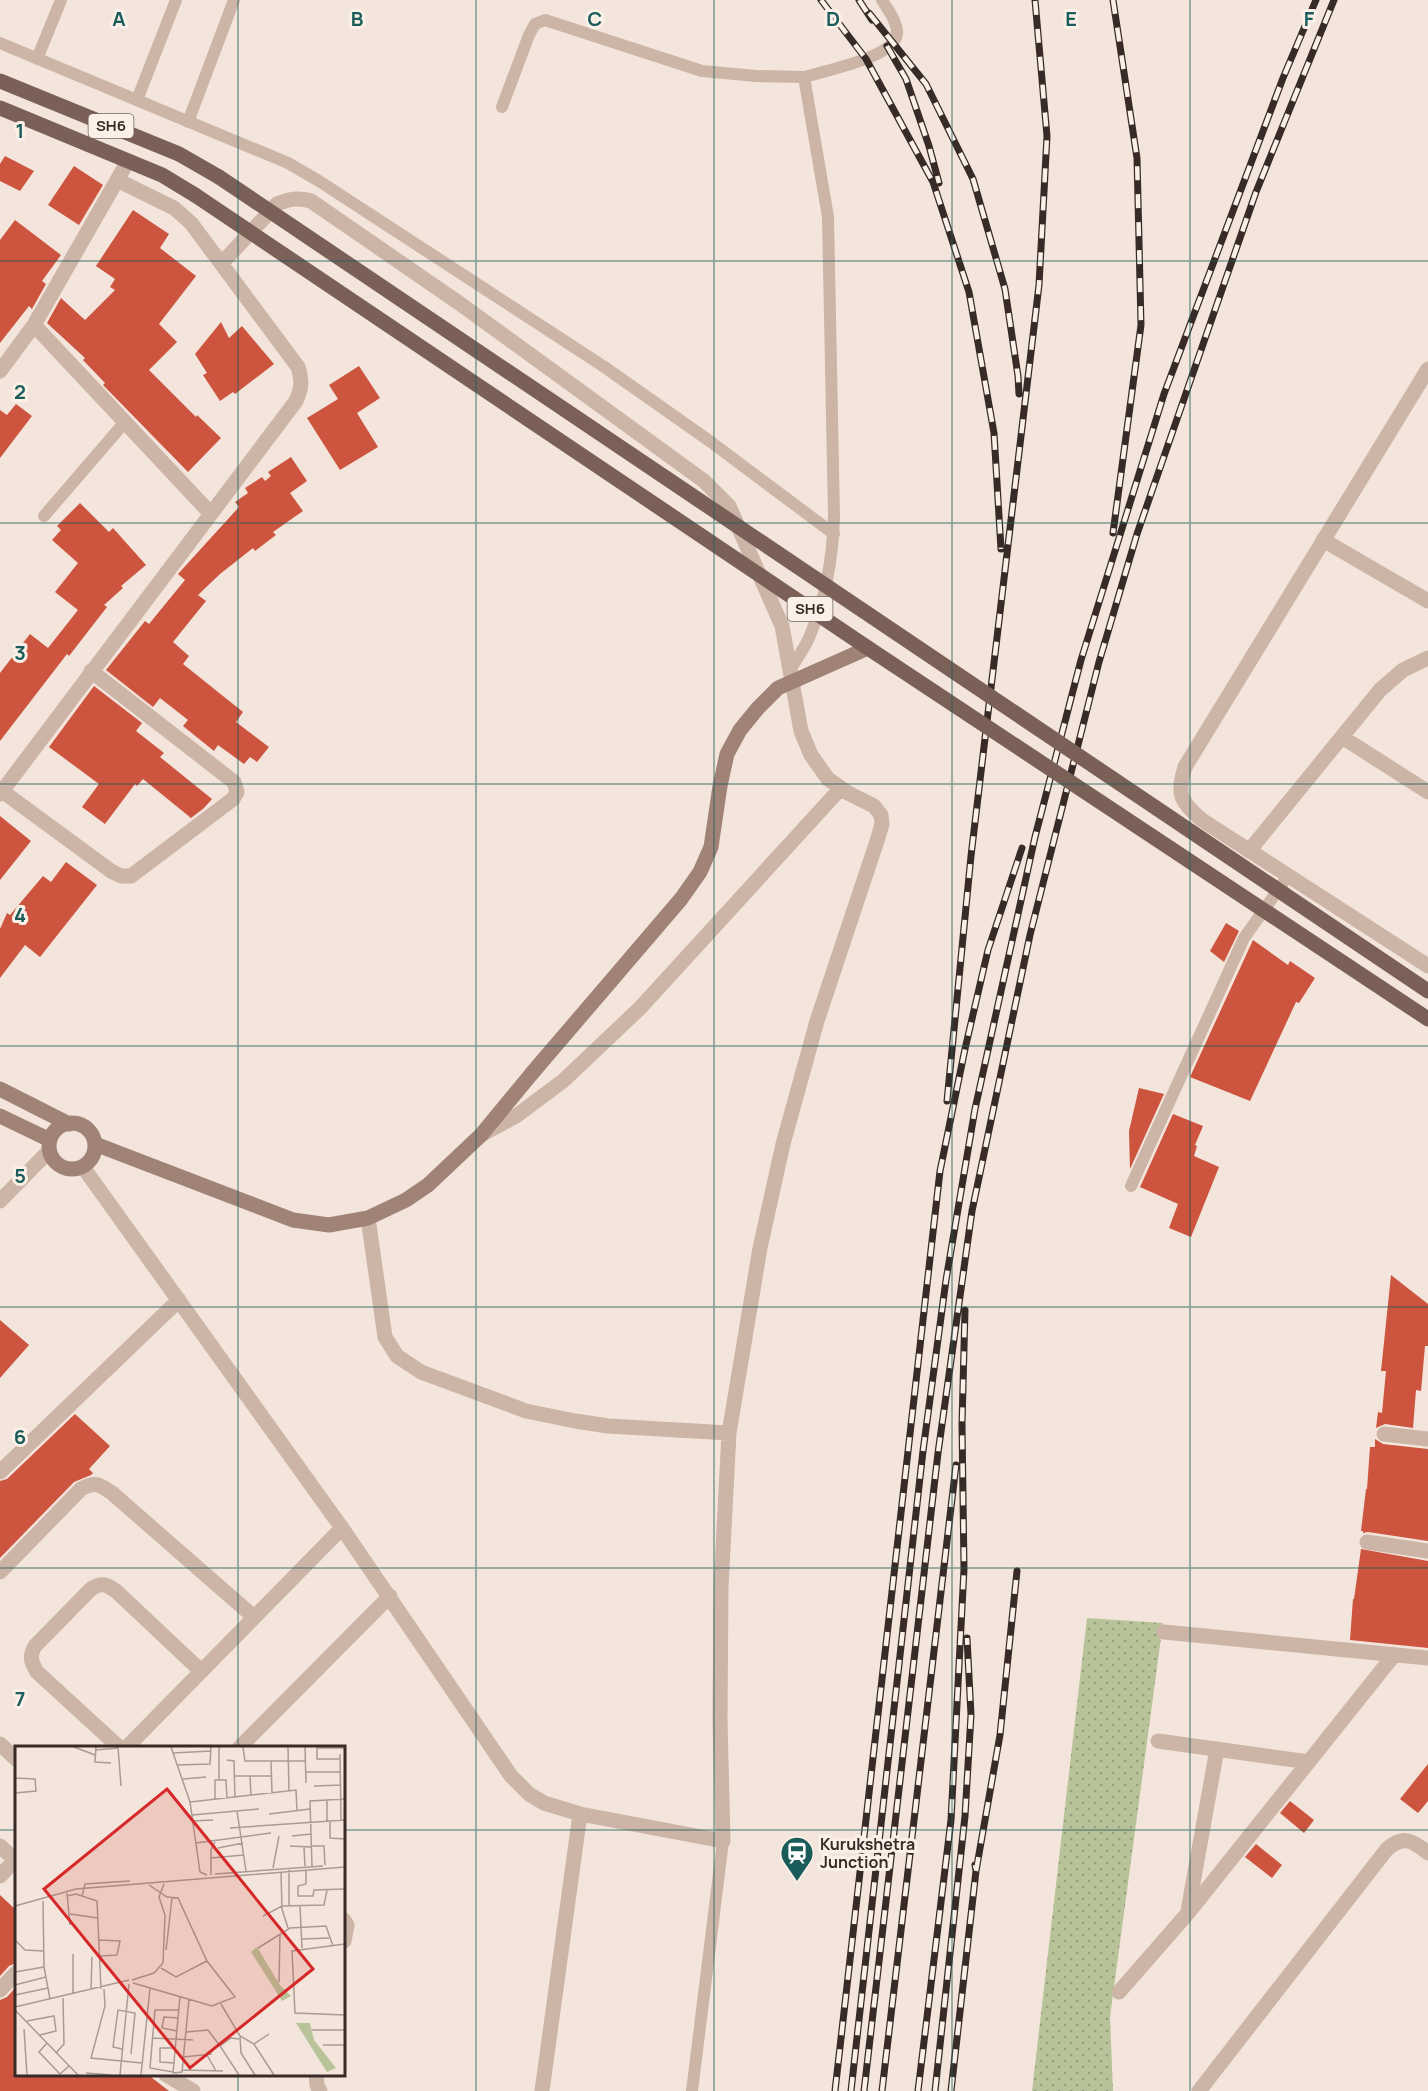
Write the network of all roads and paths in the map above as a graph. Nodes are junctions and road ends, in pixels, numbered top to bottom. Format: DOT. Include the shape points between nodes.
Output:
graph roads {
  1 [pos="61,0"];
  2 [pos="176,0"];
  3 [pos="234,0"];
  4 [pos="882,0"];
  5 [pos="0,43"];
  6 [pos="37,59"];
  7 [pos="804,77"];
  8 [pos="0,81"];
  9 [pos="137,100"];
  10 [pos="501,107"];
  11 [pos="0,108"];
  12 [pos="188,122"];
  13 [pos="128,161"];
  14 [pos="117,180"];
  15 [pos="222,263"];
  16 [pos="34,325"];
  17 [pos="0,371"];
  18 [pos="1427,372"];
  19 [pos="125,422"];
  20 [pos="211,514"];
  21 [pos="44,516"];
  22 [pos="834,534"];
  23 [pos="1323,540"];
  24 [pos="1428,601"];
  25 [pos="868,648"];
  26 [pos="1428,658"];
  27 [pos="790,670"];
  28 [pos="91,671"];
  29 [pos="1342,737"];
  30 [pos="841,788"];
  31 [pos="1,792"];
  32 [pos="1428,792"];
  33 [pos="1249,851"];
  34 [pos="1288,876"];
  35 [pos="1428,966"];
  36 [pos="1428,991"];
  37 [pos="1428,1020"];
  38 [pos="0,1089"];
  39 [pos="0,1116"];
  40 [pos="69,1124"];
  41 [pos="481,1135"];
  42 [pos="95,1144"];
  43 [pos="50,1146"];
  44 [pos="83,1167"];
  45 [pos="1131,1186"];
  46 [pos="0,1201"];
  47 [pos="368,1218"];
  48 [pos="179,1300"];
  49 [pos="729,1433"];
  50 [pos="1384,1434"];
  51 [pos="1428,1439"];
  52 [pos="0,1472"];
  53 [pos="342,1528"];
  54 [pos="1367,1542"];
  55 [pos="1428,1551"];
  56 [pos="0,1572"];
  57 [pos="390,1596"];
  58 [pos="254,1617"];
  59 [pos="1164,1632"];
  60 [pos="1394,1655"];
  61 [pos="1428,1659"];
  62 [pos="201,1671"];
  63 [pos="1158,1741"];
  64 [pos="0,1744"];
  65 [pos="118,1746"];
  66 [pos="128,1746"];
  67 [pos="241,1746"];
  68 [pos="1217,1749"];
  69 [pos="15,1758"];
  70 [pos="1309,1762"];
  71 [pos="580,1814"];
  72 [pos="723,1841"];
  73 [pos="0,1846"];
  74 [pos="1428,1852"];
  75 [pos="15,1859"];
  76 [pos="15,1861"];
  77 [pos="0,1876"];
  78 [pos="1188,1913"];
  79 [pos="15,1974"];
  80 [pos="0,1990"];
  81 [pos="1119,1992"];
  82 [pos="168,2076"];
  83 [pos="316,2076"];
  84 [pos="193,2091"];
  85 [pos="320,2091"];
  86 [pos="542,2091"];
  87 [pos="692,2091"];
  88 [pos="1199,2091"];
  1 -- 6 [label="lane"];
  2 -- 9 [label="lane"];
  3 -- 12 [label="lane"];
  4 -- 7 [label="lane" via="897,35 888,49"];
  5 -- 6 [label="lane"];
  6 -- 9 [label="lane"];
  7 -- 10 [label="lane" via="702,71 545,20 536,24 529,35"];
  7 -- 22 [label="lane" via="828,217"];
  8 -- 36 [label="main road, SH6, bridge" via="179,154 219,177"];
  9 -- 12 [label="lane"];
  11 -- 13 [label="main road, SH6"];
  12 -- 22 [label="lane" via="288,163 407,236 603,366"];
  13 -- 14 [label="street"];
  13 -- 25 [label="main road, SH6, bridge" via="195,195"];
  14 -- 15 [label="street" via="183,215"];
  14 -- 16 [label="street"];
  15 -- 20 [label="street" via="302,379 296,401"];
  15 -- 27 [label="street" via="277,204 300,198 311,201 468,310 719,494 734,515 772,601 782,626"];
  16 -- 17 [label="street"];
  16 -- 19 [label="street"];
  18 -- 23 [label="street"];
  19 -- 20 [label="street"];
  19 -- 21 [label="lane"];
  20 -- 28 [label="street"];
  22 -- 27 [label="lane" via="822,599 808,639"];
  23 -- 24 [label="street"];
  23 -- 33 [label="street" via="1180,781 1186,806"];
  25 -- 37 [label="main road, SH6, bridge"];
  25 -- 41 [label="main road, bridge" via="778,688 740,730 727,754 711,848 700,873"];
  26 -- 29 [label="street" via="1392,678"];
  27 -- 30 [label="street" via="801,731 811,755 828,779"];
  28 -- 31 [label="street"];
  28 -- 31 [label="street" via="234,782 237,792 131,876 111,871"];
  29 -- 32 [label="street"];
  29 -- 33 [label="street"];
  30 -- 41 [label="street" via="640,1008 563,1081 516,1116"];
  30 -- 49 [label="street" via="874,806 882,825 817,1021 783,1144 760,1248"];
  33 -- 34 [label="street"];
  34 -- 35 [label="street"];
  34 -- 45 [label="lane" via="1244,938"];
  38 -- 40 [label="main road"];
  39 -- 43 [label="main road"];
  40 -- 42 [label="main road" via="83,1126"];
  40 -- 43 [label="main road" via="57,1129"];
  41 -- 47 [label="main road" via="428,1185"];
  42 -- 44 [label="main road" via="92,1157"];
  42 -- 47 [label="main road" via="292,1220 329,1225"];
  43 -- 44 [label="main road" via="52,1158 62,1168"];
  43 -- 46 [label="street"];
  44 -- 48 [label="street"];
  47 -- 49 [label="street" via="385,1337 397,1356 421,1372 526,1411 555,1417 608,1426"];
  48 -- 52 [label="street"];
  48 -- 53 [label="street"];
  49 -- 72 [label="street" via="721,1587"];
  50 -- 51 [label="street"];
  53 -- 57 [label="street"];
  53 -- 58 [label="street"];
  54 -- 55 [label="street"];
  56 -- 58 [label="street" via="81,1489 90,1484 100,1485"];
  57 -- 67 [label="street"];
  57 -- 71 [label="street" via="511,1776 544,1803"];
  58 -- 62 [label="street"];
  59 -- 60 [label="street"];
  60 -- 61 [label="street"];
  60 -- 70 [label="street"];
  62 -- 65 [label="street" via="116,1591 106,1584 91,1589 35,1646 32,1663"];
  62 -- 66 [label="street"];
  63 -- 68 [label="street"];
  64 -- 69 [label="street"];
  68 -- 70 [label="street"];
  68 -- 78 [label="street"];
  70 -- 78 [label="street"];
  71 -- 72 [label="street"];
  71 -- 86 [label="street"];
  72 -- 87 [label="lane"];
  73 -- 75 [label="street"];
  74 -- 88 [label="street" via="1405,1840 1396,1841 1387,1849"];
  76 -- 77 [label="street"];
  78 -- 81 [label="street"];
  79 -- 80 [label="street"];
  82 -- 84 [label="street"];
  83 -- 85 [label="street"];
}
